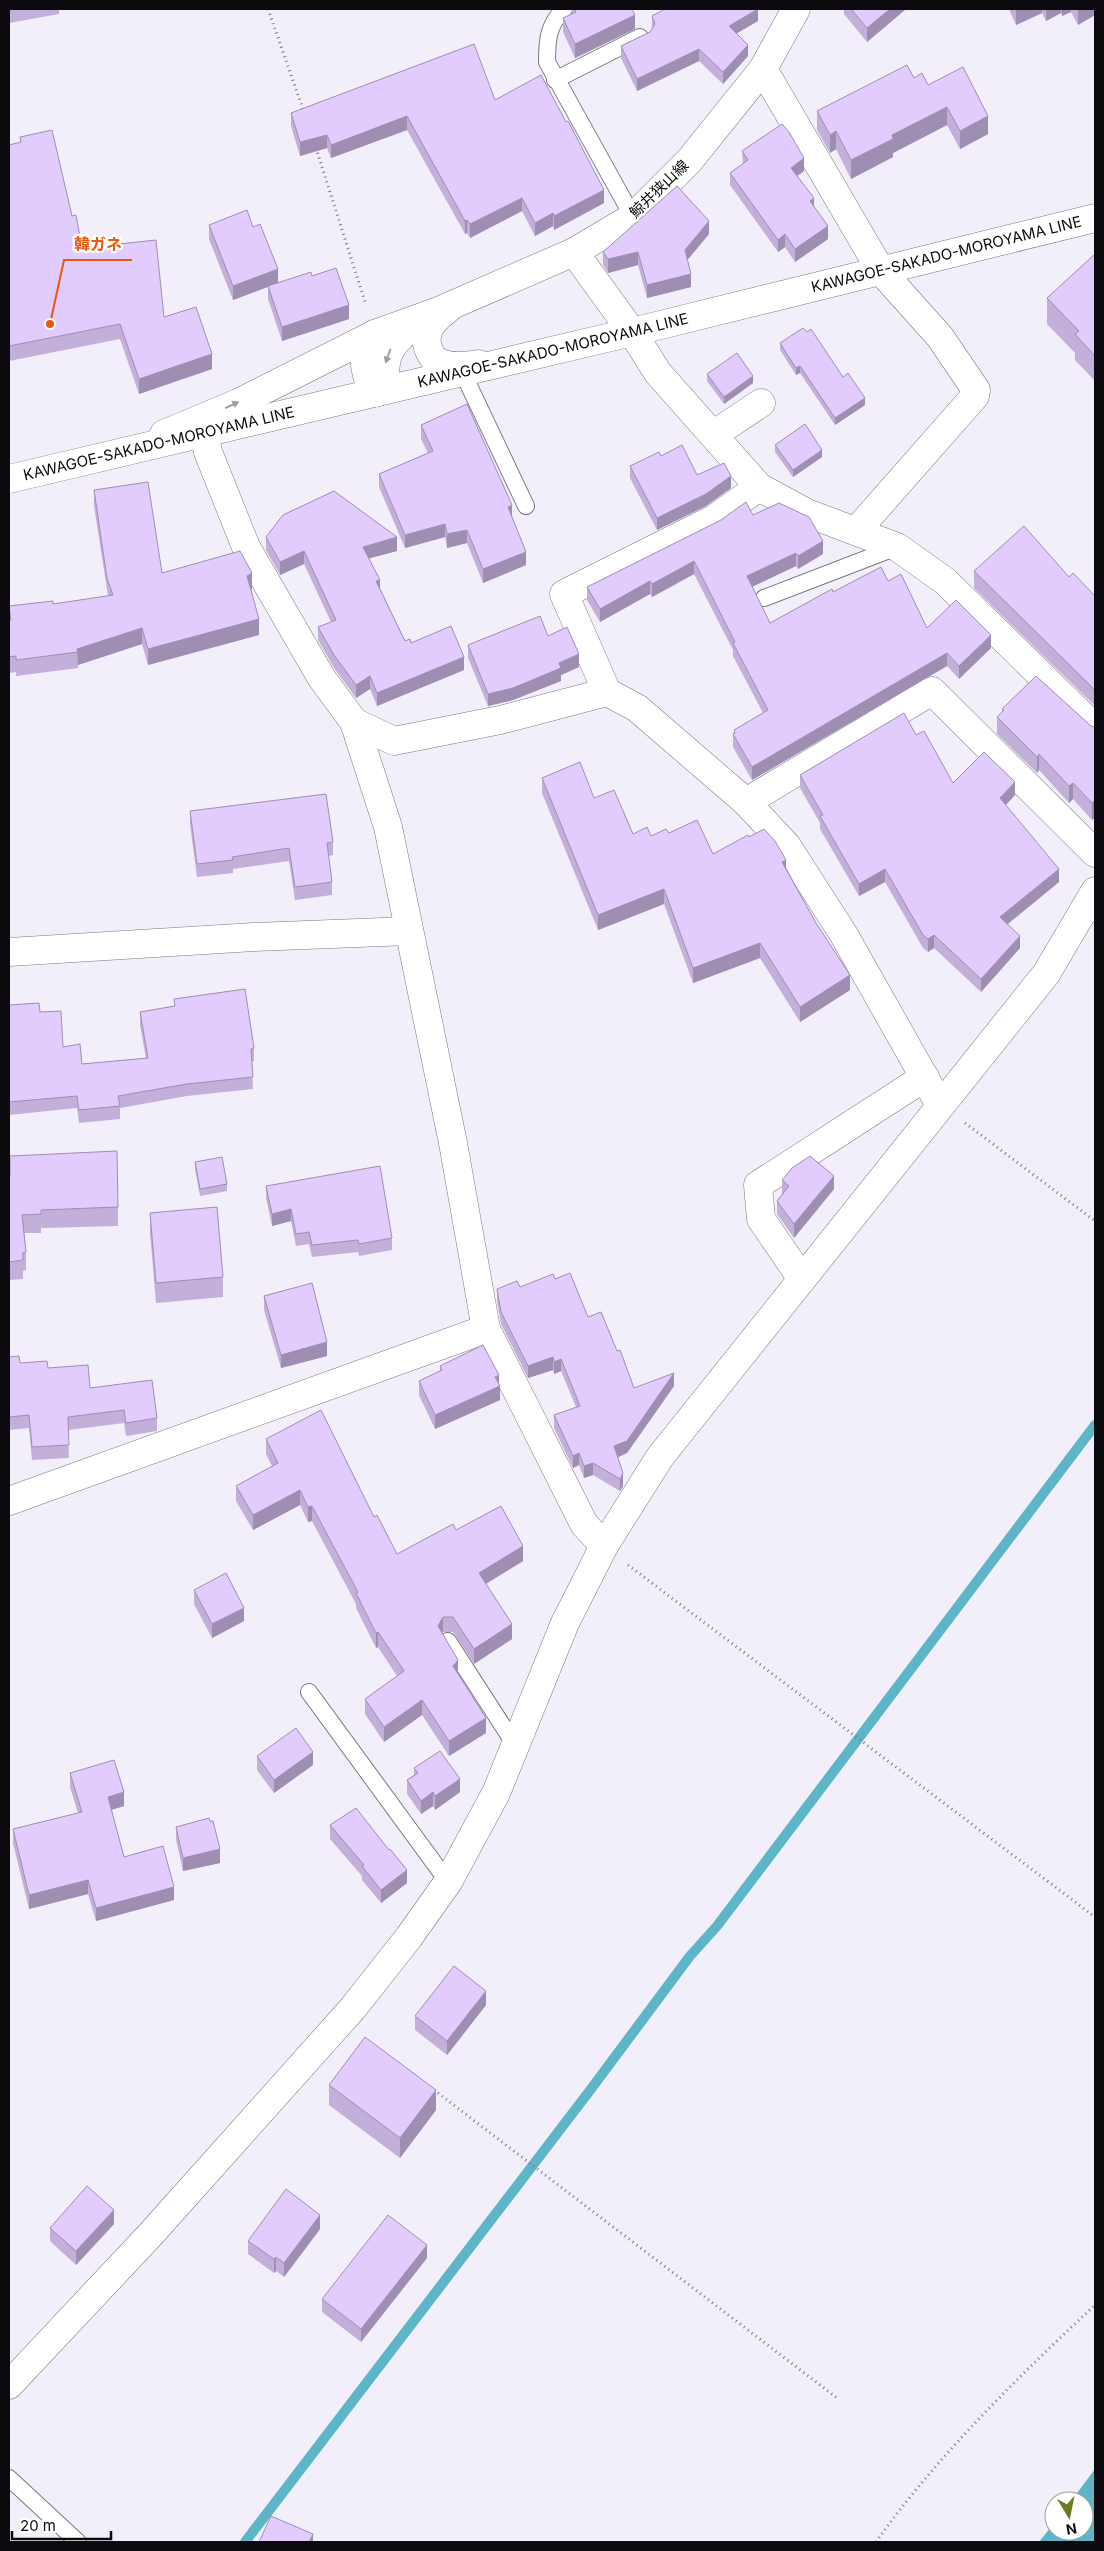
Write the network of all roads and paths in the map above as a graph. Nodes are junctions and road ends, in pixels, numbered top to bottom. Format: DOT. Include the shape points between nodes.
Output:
graph roads {
  1 [pos="268,9"];
  2 [pos="564,9"];
  3 [pos="796,9"];
  4 [pos="645,34"];
  5 [pos="763,69"];
  6 [pos="555,80"];
  7 [pos="306,119"];
  8 [pos="315,147"];
  9 [pos="633,217"];
  10 [pos="1095,218"];
  11 [pos="574,252"];
  12 [pos="881,271"];
  13 [pos="444,309"];
  14 [pos="632,332"];
  15 [pos="375,334"];
  16 [pos="513,360"];
  17 [pos="462,371"];
  18 [pos="376,393"];
  19 [pos="761,403"];
  20 [pos="204,434"];
  21 [pos="713,435"];
  22 [pos="72,465"];
  23 [pos="9,479"];
  24 [pos="760,487"];
  25 [pos="526,506"];
  26 [pos="857,530"];
  27 [pos="896,547"];
  28 [pos="764,598"];
  29 [pos="607,692"];
  30 [pos="354,722"];
  31 [pos="1095,728"];
  32 [pos="746,802"];
  33 [pos="1095,853"];
  34 [pos="1095,891"];
  35 [pos="409,931"];
  36 [pos="9,952"];
  37 [pos="925,1077"];
  38 [pos="940,1105"];
  39 [pos="1095,1221"];
  40 [pos="802,1279"];
  41 [pos="486,1329"];
  42 [pos="9,1501"];
  43 [pos="604,1546"];
  44 [pos="448,1641"];
  45 [pos="309,1692"];
  46 [pos="515,1745"];
  47 [pos="448,1882"];
  48 [pos="1095,1917"];
  49 [pos="429,2086"];
  50 [pos="1095,2305"];
  51 [pos="9,2385"];
  52 [pos="837,2398"];
  53 [pos="9,2478"];
  54 [pos="78,2542"];
  55 [pos="876,2542"];
  1 -- 7 [label="path"];
  2 -- 6 [label="lane" via="556,17 547,36 547,62"];
  3 -- 5 [label="street, 鯨井狭山線"];
  4 -- 6 [label="lane"];
  5 -- 9 [label="street, 鯨井狭山線" via="689,161"];
  5 -- 12 [label="street"];
  6 -- 9 [label="lane"];
  8 -- 15 [label="path"];
  9 -- 11 [label="street, 鯨井狭山線"];
  10 -- 12 [label="street, KAWAGOE-SAKADO-MOROYAMA LINE"];
  11 -- 13 [label="street, 鯨井狭山線"];
  11 -- 14 [label="street"];
  12 -- 14 [label="street, KAWAGOE-SAKADO-MOROYAMA LINE"];
  12 -- 26 [label="street" via="940,337 976,390 975,396"];
  13 -- 15 [label="street"];
  13 -- 16 [label="street" via="428,328 428,348 438,362 466,366"];
  13 -- 18 [label="street, one-way" via="410,330 392,347 385,362 383,386"];
  14 -- 16 [label="street, KAWAGOE-SAKADO-MOROYAMA LINE"];
  14 -- 21 [label="street" via="658,373"];
  15 -- 18 [label="street" via="367,346 364,360"];
  22 -- 15 [label="street, one-way" via="200,420"];
  16 -- 17 [label="street, KAWAGOE-SAKADO-MOROYAMA LINE"];
  17 -- 18 [label="street, KAWAGOE-SAKADO-MOROYAMA LINE"];
  17 -- 25 [label="lane"];
  18 -- 20 [label="street, KAWAGOE-SAKADO-MOROYAMA LINE"];
  19 -- 21 [label="street"];
  20 -- 22 [label="street, KAWAGOE-SAKADO-MOROYAMA LINE"];
  20 -- 30 [label="street" via="208,452 246,547 321,677"];
  21 -- 24 [label="street"];
  22 -- 23 [label="street, KAWAGOE-SAKADO-MOROYAMA LINE"];
  24 -- 26 [label="street" via="806,512"];
  24 -- 29 [label="street" via="714,519 564,594"];
  26 -- 27 [label="street"];
  27 -- 28 [label="lane"];
  27 -- 31 [label="street" via="945,581"];
  29 -- 30 [label="street" via="500,720 394,741"];
  29 -- 32 [label="street" via="637,708"];
  30 -- 35 [label="street" via="388,827"];
  32 -- 33 [label="street" via="932,691"];
  32 -- 37 [label="street" via="792,854 844,935"];
  34 -- 38 [label="street" via="1046,974"];
  35 -- 36 [label="street"];
  35 -- 41 [label="street" via="453,1143"];
  37 -- 38 [label="street"];
  37 -- 40 [label="street" via="758,1185 761,1219"];
  38 -- 39 [label="path"];
  38 -- 40 [label="street"];
  40 -- 43 [label="street" via="660,1457"];
  41 -- 42 [label="street"];
  41 -- 43 [label="street" via="584,1524"];
  43 -- 46 [label="street" via="565,1623"];
  43 -- 48 [label="path"];
  44 -- 46 [label="lane"];
  45 -- 47 [label="lane"];
  46 -- 47 [label="street" via="496,1793"];
  47 -- 51 [label="street" via="353,2008 150,2235"];
  49 -- 52 [label="path"];
  50 -- 55 [label="path" via="988,2410"];
  53 -- 54 [label="lane"];
}
